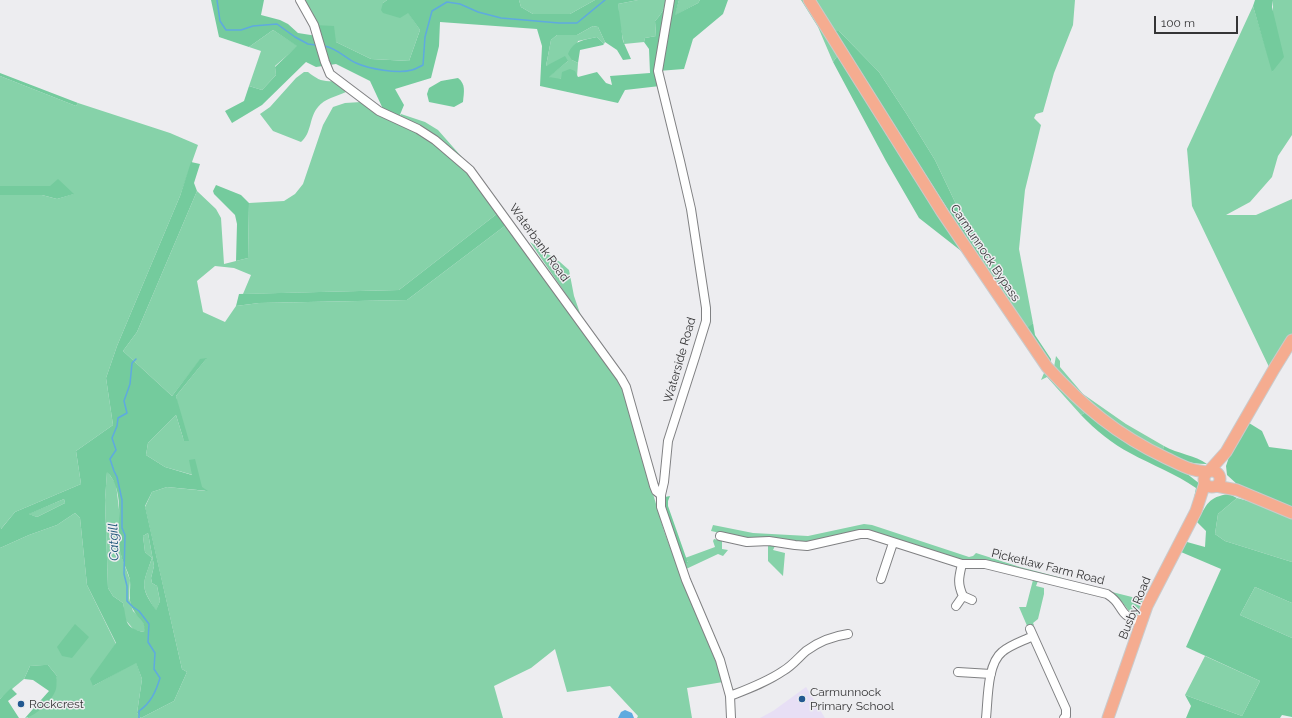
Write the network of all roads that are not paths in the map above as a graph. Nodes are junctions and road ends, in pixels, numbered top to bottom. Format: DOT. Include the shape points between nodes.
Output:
graph roads {
  1 [pos="300,0"];
  2 [pos="670,0"];
  3 [pos="809,0"];
  4 [pos="1292,340"];
  5 [pos="1212,479"];
  6 [pos="661,495"];
  7 [pos="1292,513"];
  8 [pos="725,540"];
  9 [pos="893,543"];
  10 [pos="962,564"];
  11 [pos="881,579"];
  12 [pos="963,596"];
  13 [pos="972,600"];
  14 [pos="956,606"];
  15 [pos="1141,622"];
  16 [pos="848,634"];
  17 [pos="958,672"];
  18 [pos="991,674"];
  19 [pos="730,696"];
  20 [pos="731,718"];
  21 [pos="986,718"];
  22 [pos="1064,718"];
  23 [pos="1108,718"];
  1 -- 6 [label="street, Waterbank Road" via="314,25 330,74 379,111 435,140 470,170 621,378 626,387 654,486"];
  2 -- 6 [label="street, Waterside Road" via="658,71 691,210 706,321 668,441"];
  3 -- 5 [label="main road, Carmunnock Bypass" via="942,212 1047,367 1084,405 1119,432 1152,451"];
  4 -- 5 [label="main road, Busby Road"];
  5 -- 7 [label="main road, Carmunnock Bypass"];
  5 -- 15 [label="main road, Busby Road" via="1154,591"];
  6 -- 19 [label="street, Waterside Road" via="664,519 686,580 720,660"];
  8 -- 9 [label="street, Picketlaw Farm Road" via="769,541 807,546 868,534"];
  9 -- 10 [label="street, Picketlaw Farm Road"];
  9 -- 11 [label="street" via="890,565"];
  10 -- 12 [label="street" via="958,583"];
  10 -- 15 [label="street, Picketlaw Farm Road" via="986,564 1107,594 1118,602 1128,617"];
  12 -- 13 [label="street"];
  12 -- 14 [label="street"];
  15 -- 23 [label="main road, Busby Road"];
  16 -- 19 [label="street" via="835,636 807,650 783,671"];
  17 -- 18 [label="street"];
  18 -- 21 [label="street"];
  18 -- 22 [label="street" via="995,659 1003,650 1031,633 1064,704"];
  19 -- 20 [label="street, Waterside Road"];
}
